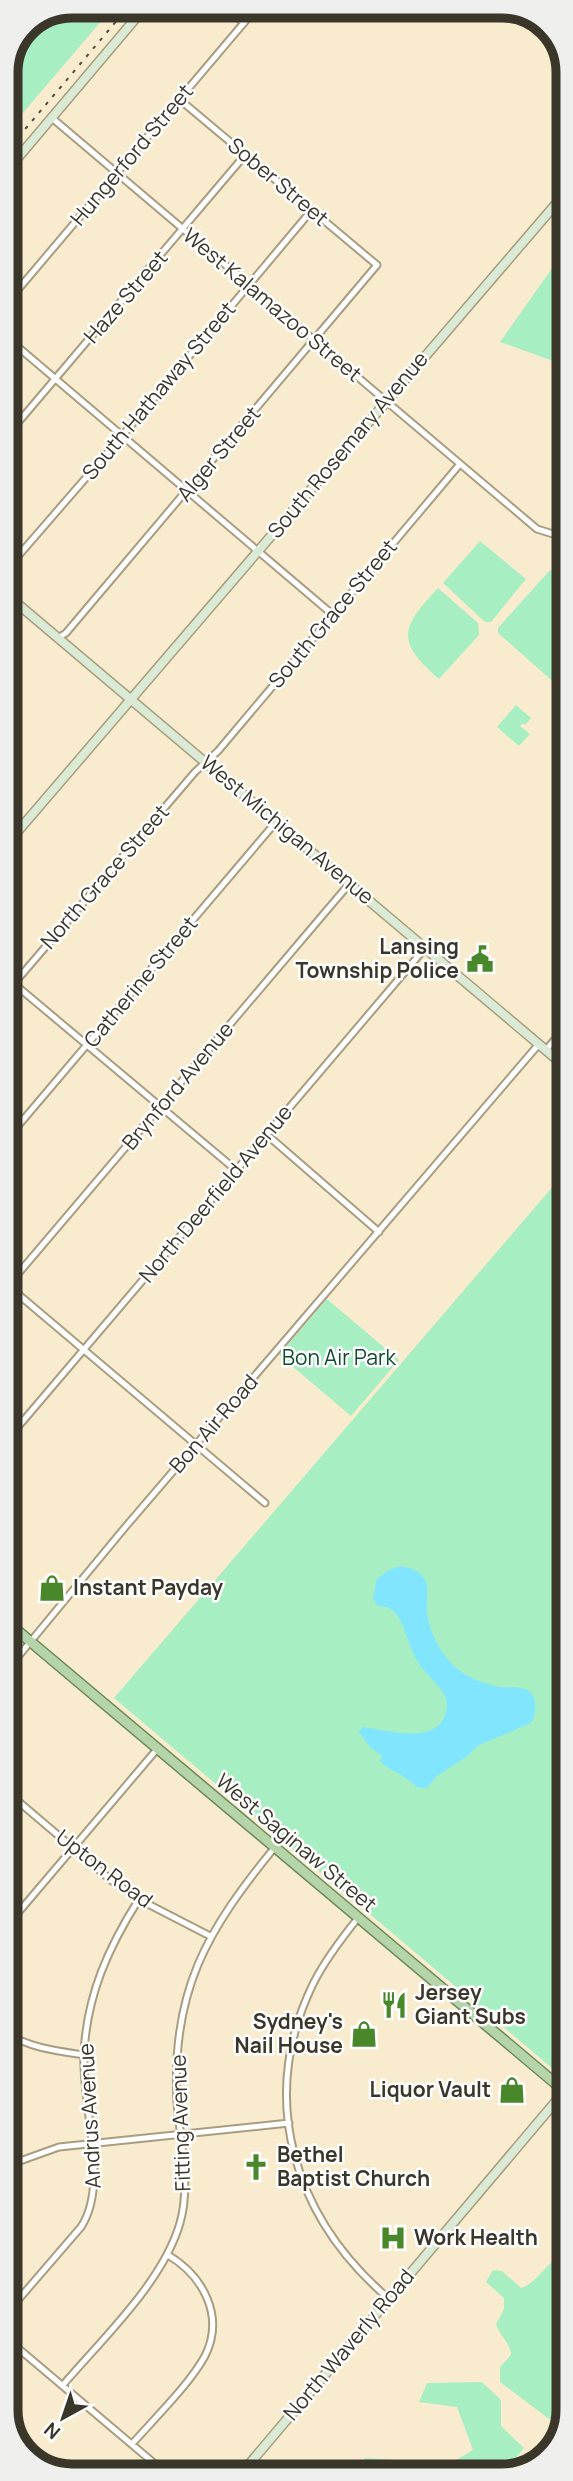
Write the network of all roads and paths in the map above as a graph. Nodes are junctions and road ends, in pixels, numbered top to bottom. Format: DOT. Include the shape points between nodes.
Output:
graph roads {
  1 [pos="136,18"];
  2 [pos="238,18"];
  3 [pos="248,18"];
  4 [pos="244,23"];
  5 [pos="179,99"];
  6 [pos="52,118"];
  7 [pos="245,155"];
  8 [pos="18,158"];
  9 [pos="117,173"];
  10 [pos="556,204"];
  11 [pos="311,211"];
  12 [pos="183,230"];
  13 [pos="377,265"];
  14 [pos="248,285"];
  15 [pos="18,290"];
  16 [pos="314,341"];
  17 [pos="18,347"];
  18 [pos="56,378"];
  19 [pos="386,401"];
  20 [pos="18,423"];
  21 [pos="123,435"];
  22 [pos="460,464"];
  23 [pos="189,490"];
  24 [pos="556,533"];
  25 [pos="259,550"];
  26 [pos="18,555"];
  27 [pos="18,604"];
  28 [pos="332,614"];
  29 [pos="58,638"];
  30 [pos="131,701"];
  31 [pos="206,763"];
  32 [pos="276,822"];
  33 [pos="18,831"];
  34 [pos="350,883"];
  35 [pos="426,947"];
  36 [pos="18,978"];
  37 [pos="18,986"];
  38 [pos="556,1038"];
  39 [pos="539,1044"];
  40 [pos="87,1045"];
  41 [pos="546,1050"];
  42 [pos="556,1059"];
  43 [pos="161,1107"];
  44 [pos="18,1126"];
  45 [pos="266,1134"];
  46 [pos="236,1170"];
  47 [pos="379,1231"];
  48 [pos="18,1273"];
  49 [pos="18,1295"];
  50 [pos="84,1350"];
  51 [pos="18,1427"];
  52 [pos="196,1444"];
  53 [pos="265,1503"];
  54 [pos="18,1631"];
  55 [pos="31,1642"];
  56 [pos="18,1657"];
  57 [pos="158,1748"];
  58 [pos="18,1801"];
  59 [pos="275,1847"];
  60 [pos="73,1848"];
  61 [pos="139,1899"];
  62 [pos="18,1913"];
  63 [pos="358,1918"];
  64 [pos="210,1936"];
  65 [pos="18,2039"];
  66 [pos="84,2054"];
  67 [pos="556,2083"];
  68 [pos="556,2103"];
  69 [pos="289,2123"];
  70 [pos="180,2134"];
  71 [pos="91,2143"];
  72 [pos="18,2162"];
  73 [pos="168,2255"];
  74 [pos="388,2298"];
  75 [pos="18,2300"];
  76 [pos="18,2348"];
  77 [pos="63,2385"];
  78 [pos="132,2444"];
  79 [pos="154,2463"];
  80 [pos="250,2463"];
  1 -- 6 [label="street"];
  2 -- 4 [label="street"];
  3 -- 4 [label="street, Hungerford Street"];
  4 -- 5 [label="street, Hungerford Street"];
  5 -- 7 [label="street, Sober Street"];
  5 -- 9 [label="street, Hungerford Street"];
  6 -- 8 [label="street"];
  6 -- 9 [label="street, West Kalamazoo Street"];
  7 -- 11 [label="street, Sober Street"];
  7 -- 12 [label="street, Haze Street"];
  9 -- 12 [label="street, West Kalamazoo Street"];
  9 -- 15 [label="street, Hungerford Street"];
  10 -- 19 [label="street, South Rosemary Avenue"];
  11 -- 13 [label="street, Sober Street"];
  11 -- 14 [label="street, South Hathaway Street"];
  12 -- 14 [label="street, West Kalamazoo Street"];
  12 -- 18 [label="street, Haze Street"];
  13 -- 16 [label="street, Alger Street"];
  14 -- 16 [label="street, West Kalamazoo Street"];
  14 -- 21 [label="street, South Hathaway Street"];
  16 -- 19 [label="street, West Kalamazoo Street"];
  16 -- 23 [label="street, Alger Street"];
  17 -- 18 [label="street"];
  18 -- 20 [label="street, Haze Street"];
  18 -- 21 [label="street"];
  19 -- 22 [label="street, West Kalamazoo Street"];
  19 -- 25 [label="street, South Rosemary Avenue"];
  21 -- 23 [label="street"];
  21 -- 26 [label="street, South Hathaway Street"];
  22 -- 24 [label="street, West Kalamazoo Street" via="537,529"];
  22 -- 28 [label="street, South Grace Street"];
  23 -- 25 [label="street"];
  23 -- 29 [label="street, Alger Street"];
  25 -- 28 [label="street"];
  25 -- 30 [label="street, South Rosemary Avenue"];
  27 -- 29 [label="street, West Michigan Avenue"];
  28 -- 31 [label="street, South Grace Street"];
  29 -- 30 [label="street, West Michigan Avenue"];
  30 -- 31 [label="street, West Michigan Avenue"];
  30 -- 33 [label="street, South Rosemary Avenue"];
  31 -- 32 [label="street, West Michigan Avenue"];
  31 -- 36 [label="street, North Grace Street"];
  32 -- 34 [label="street, West Michigan Avenue"];
  32 -- 40 [label="street, Catherine Street"];
  34 -- 35 [label="street, West Michigan Avenue"];
  34 -- 43 [label="street, Brynford Avenue"];
  35 -- 39 [label="street, West Michigan Avenue"];
  35 -- 45 [label="street, North Deerfield Avenue"];
  37 -- 40 [label="street"];
  38 -- 41 [label="street"];
  39 -- 41 [label="street, West Michigan Avenue"];
  39 -- 47 [label="street, Bon Air Road"];
  40 -- 43 [label="street"];
  40 -- 44 [label="street, Catherine Street"];
  41 -- 42 [label="street, West Michigan Avenue"];
  43 -- 46 [label="street"];
  43 -- 48 [label="street, Brynford Avenue"];
  45 -- 46 [label="street, North Deerfield Avenue"];
  45 -- 47 [label="street"];
  46 -- 50 [label="street, North Deerfield Avenue"];
  47 -- 52 [label="street, Bon Air Road"];
  49 -- 50 [label="street"];
  50 -- 51 [label="street, North Deerfield Avenue"];
  50 -- 52 [label="street"];
  52 -- 53 [label="street"];
  52 -- 55 [label="street, Bon Air Road"];
  54 -- 55 [label="main road, West Saginaw Street"];
  55 -- 56 [label="street, Bon Air Road"];
  55 -- 57 [label="main road, West Saginaw Street"];
  57 -- 59 [label="main road, West Saginaw Street"];
  57 -- 60 [label="street"];
  58 -- 60 [label="street, Upton Road"];
  59 -- 63 [label="main road, West Saginaw Street"];
  59 -- 64 [label="street, Fitting Avenue"];
  60 -- 61 [label="street, Upton Road"];
  60 -- 62 [label="street"];
  61 -- 64 [label="street, Upton Road"];
  61 -- 66 [label="street, Andrus Avenue" via="100,1971"];
  63 -- 67 [label="main road, West Saginaw Street"];
  63 -- 69 [label="street" via="320,1970 301,2014 289,2071"];
  64 -- 70 [label="street, Fitting Avenue" via="187,1997 179,2037"];
  65 -- 66 [label="street"];
  66 -- 71 [label="street, Andrus Avenue"];
  68 -- 74 [label="street, North Waverly Road"];
  69 -- 70 [label="street"];
  69 -- 74 [label="street" via="298,2167 318,2216 347,2258"];
  70 -- 71 [label="street"];
  70 -- 73 [label="street, Fitting Avenue" via="184,2200"];
  71 -- 72 [label="street" via="59,2147"];
  71 -- 75 [label="street, Andrus Avenue" via="95,2190 90,2212"];
  73 -- 77 [label="street, Fitting Avenue" via="150,2283"];
  73 -- 78 [label="street" via="193,2273 203,2287 210,2303 211,2339 195,2370"];
  74 -- 80 [label="street, North Waverly Road"];
  76 -- 77 [label="street"];
  77 -- 78 [label="street"];
  78 -- 79 [label="street"];
}
